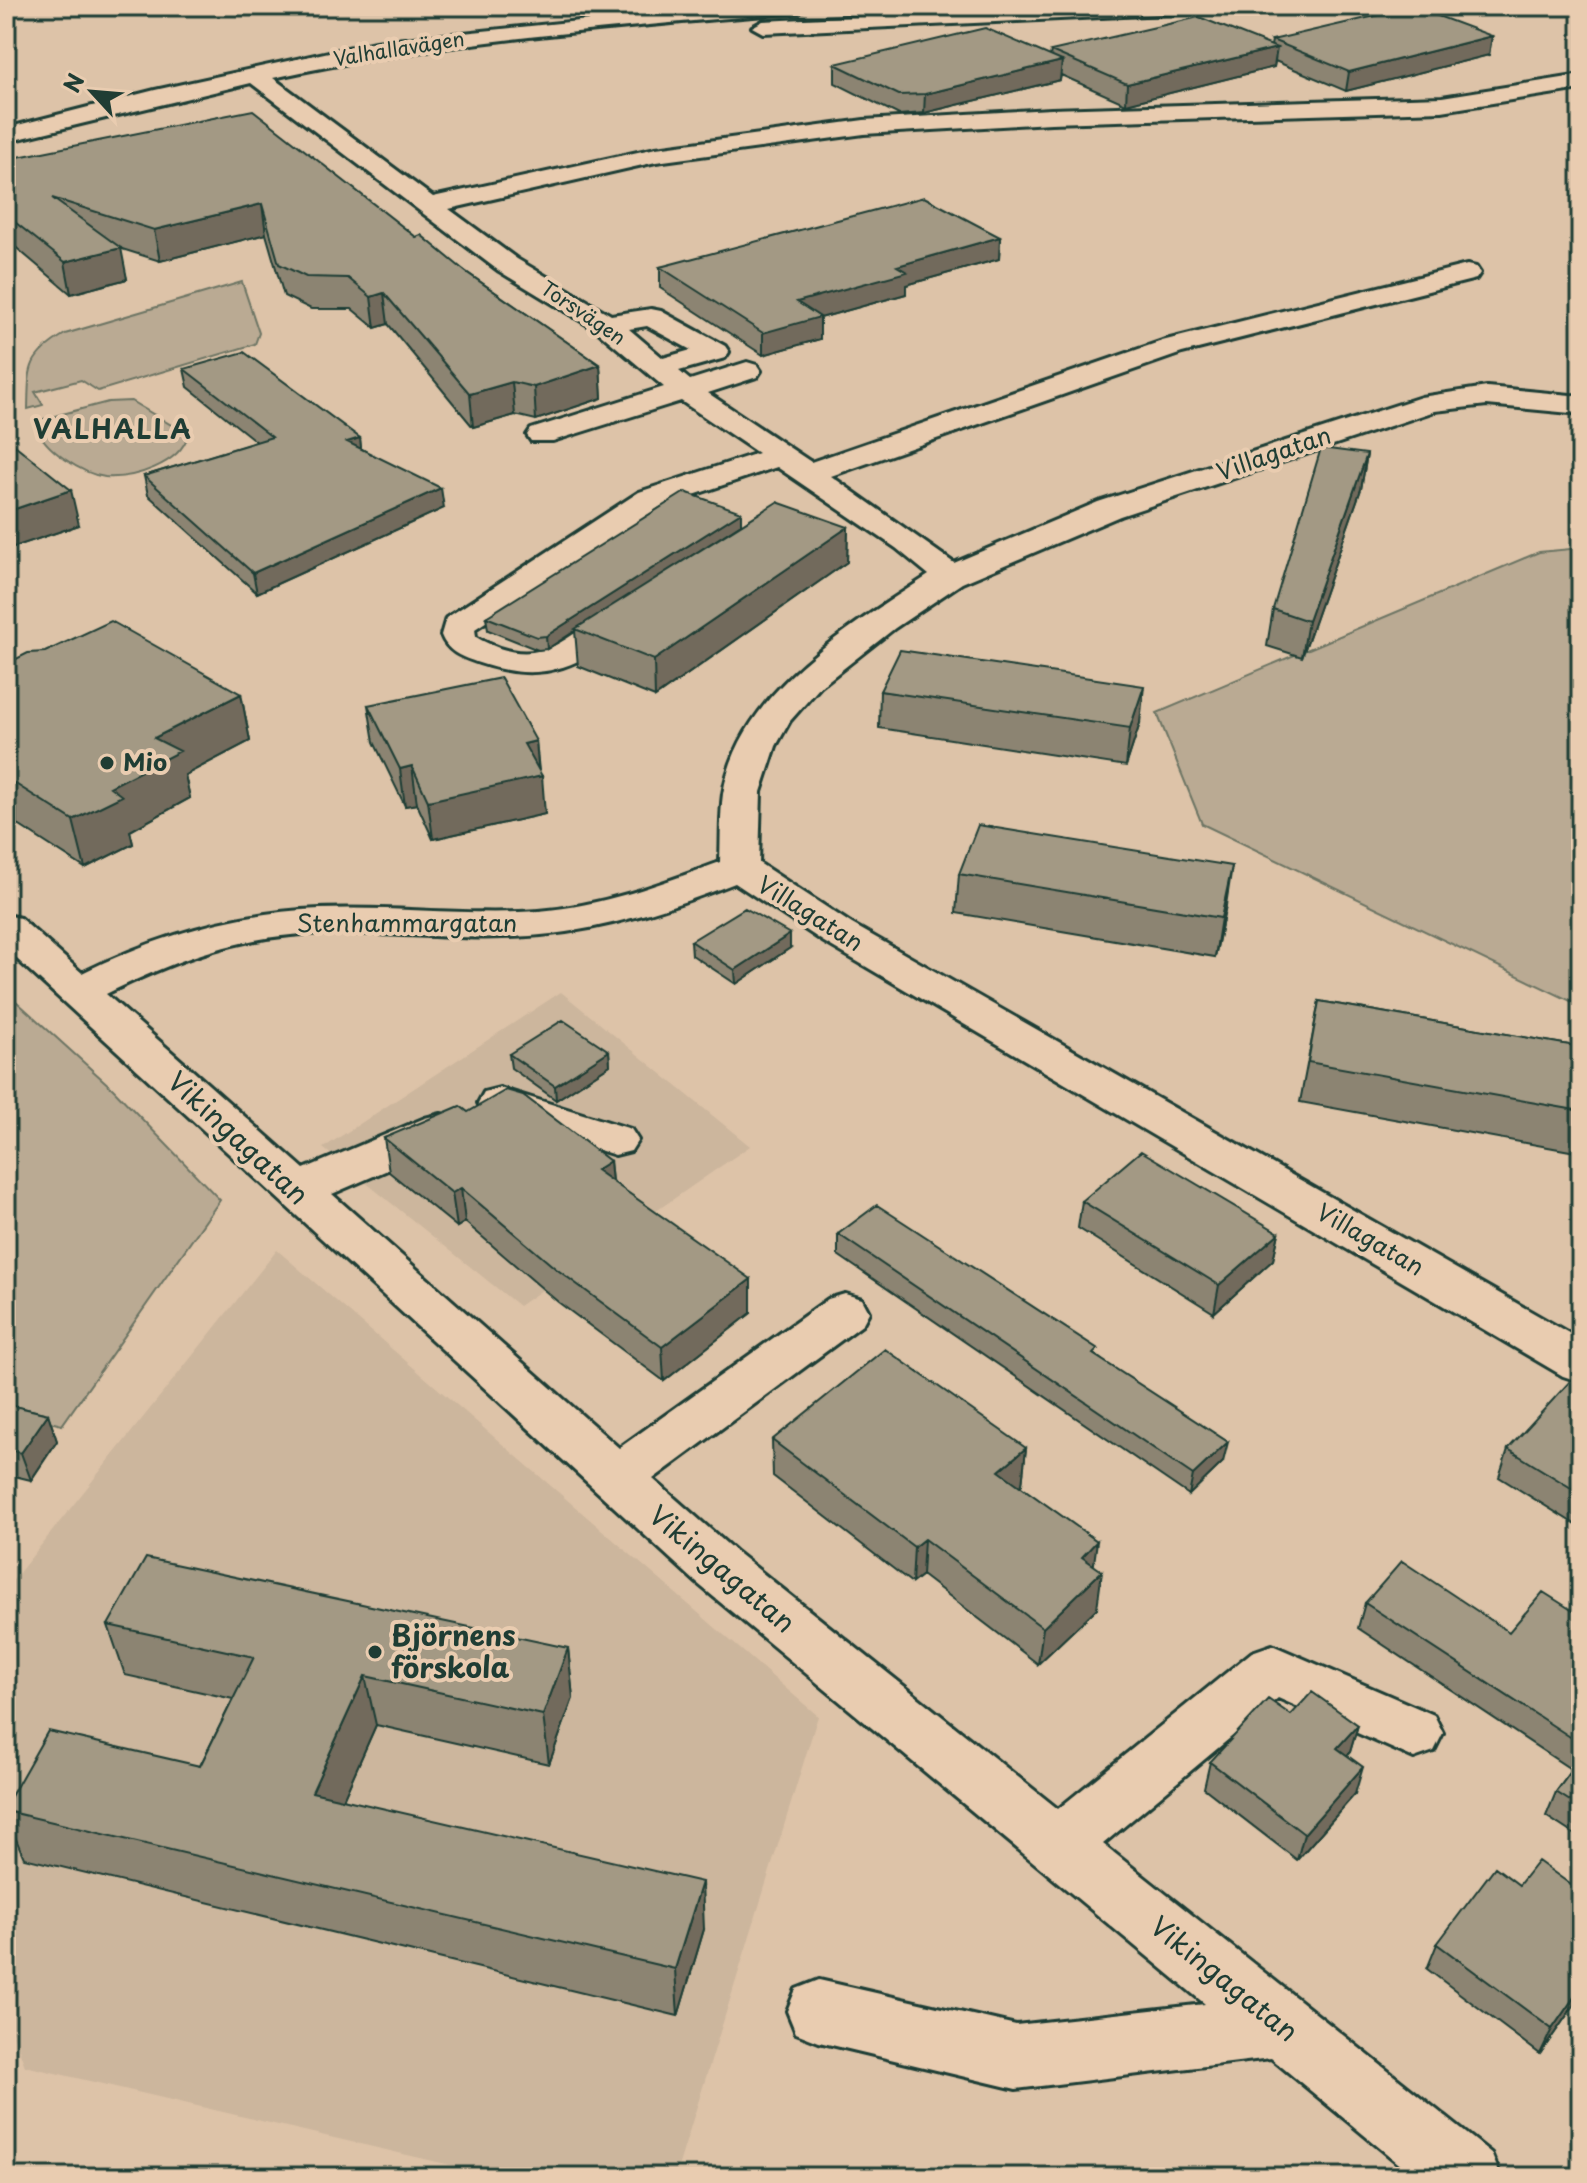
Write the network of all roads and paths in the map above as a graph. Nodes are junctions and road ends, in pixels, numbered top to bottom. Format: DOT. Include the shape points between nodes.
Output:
graph roads {
  1 [pos="799,6"];
  2 [pos="1208,6"];
  3 [pos="1358,6"];
  4 [pos="1411,7"];
  5 [pos="590,33"];
  6 [pos="518,55"];
  7 [pos="255,75"];
  8 [pos="1581,82"];
  9 [pos="6,135"];
  10 [pos="431,205"];
  11 [pos="1467,273"];
  12 [pos="606,324"];
  13 [pos="659,368"];
  14 [pos="747,371"];
  15 [pos="686,391"];
  16 [pos="1581,405"];
  17 [pos="542,435"];
  18 [pos="805,480"];
  19 [pos="950,576"];
  20 [pos="654,598"];
  21 [pos="739,868"];
  22 [pos="6,927"];
  23 [pos="79,991"];
  24 [pos="615,1140"];
  25 [pos="296,1191"];
  26 [pos="845,1312"];
  27 [pos="1581,1363"];
  28 [pos="616,1478"];
  29 [pos="1414,1733"];
  30 [pos="1057,1846"];
  31 [pos="819,2011"];
  32 [pos="1282,2026"];
  33 [pos="1467,2177"];
  1 -- 5 [label="street, Valhallavägen"];
  2 -- 5 [label="street"];
  3 -- 4 [label="street"];
  5 -- 6 [label="street"];
  5 -- 7 [label="street, Valhallavägen" via="375,49"];
  7 -- 9 [label="street, Valhallavägen"];
  7 -- 10 [label="street, Torsvägen"];
  8 -- 10 [label="street" via="1442,104 864,127 656,155"];
  10 -- 12 [label="street, Torsvägen" via="508,265"];
  11 -- 18 [label="street" via="1172,347"];
  12 -- 13 [label="street, Torsvägen"];
  12 -- 13 [label="street" via="651,317 715,352"];
  13 -- 15 [label="street, Torsvägen"];
  14 -- 15 [label="street"];
  15 -- 17 [label="street"];
  15 -- 18 [label="street, Torsvägen"];
  16 -- 19 [label="street, Villagatan" via="1487,396 1431,403 1109,509"];
  18 -- 19 [label="street, Torsvägen" via="907,541"];
  18 -- 20 [label="street" via="650,499 458,625 456,636 462,645 513,665 533,666 560,659"];
  19 -- 21 [label="street, Villagatan" via="839,653 775,716 742,792"];
  21 -- 23 [label="street, Stenhammargatan" via="637,905 543,923 320,922 244,929 163,950"];
  21 -- 27 [label="street, Villagatan" via="838,933"];
  22 -- 23 [label="street, Vikingagatan"];
  23 -- 25 [label="street, Vikingagatan"];
  24 -- 25 [label="street" via="503,1102"];
  25 -- 28 [label="street, Vikingagatan"];
  26 -- 28 [label="street"];
  28 -- 30 [label="street, Vikingagatan" via="716,1567"];
  29 -- 30 [label="street" via="1272,1669"];
  30 -- 32 [label="street, Vikingagatan"];
  31 -- 32 [label="street" via="1016,2057"];
  32 -- 33 [label="street, Vikingagatan"];
}
